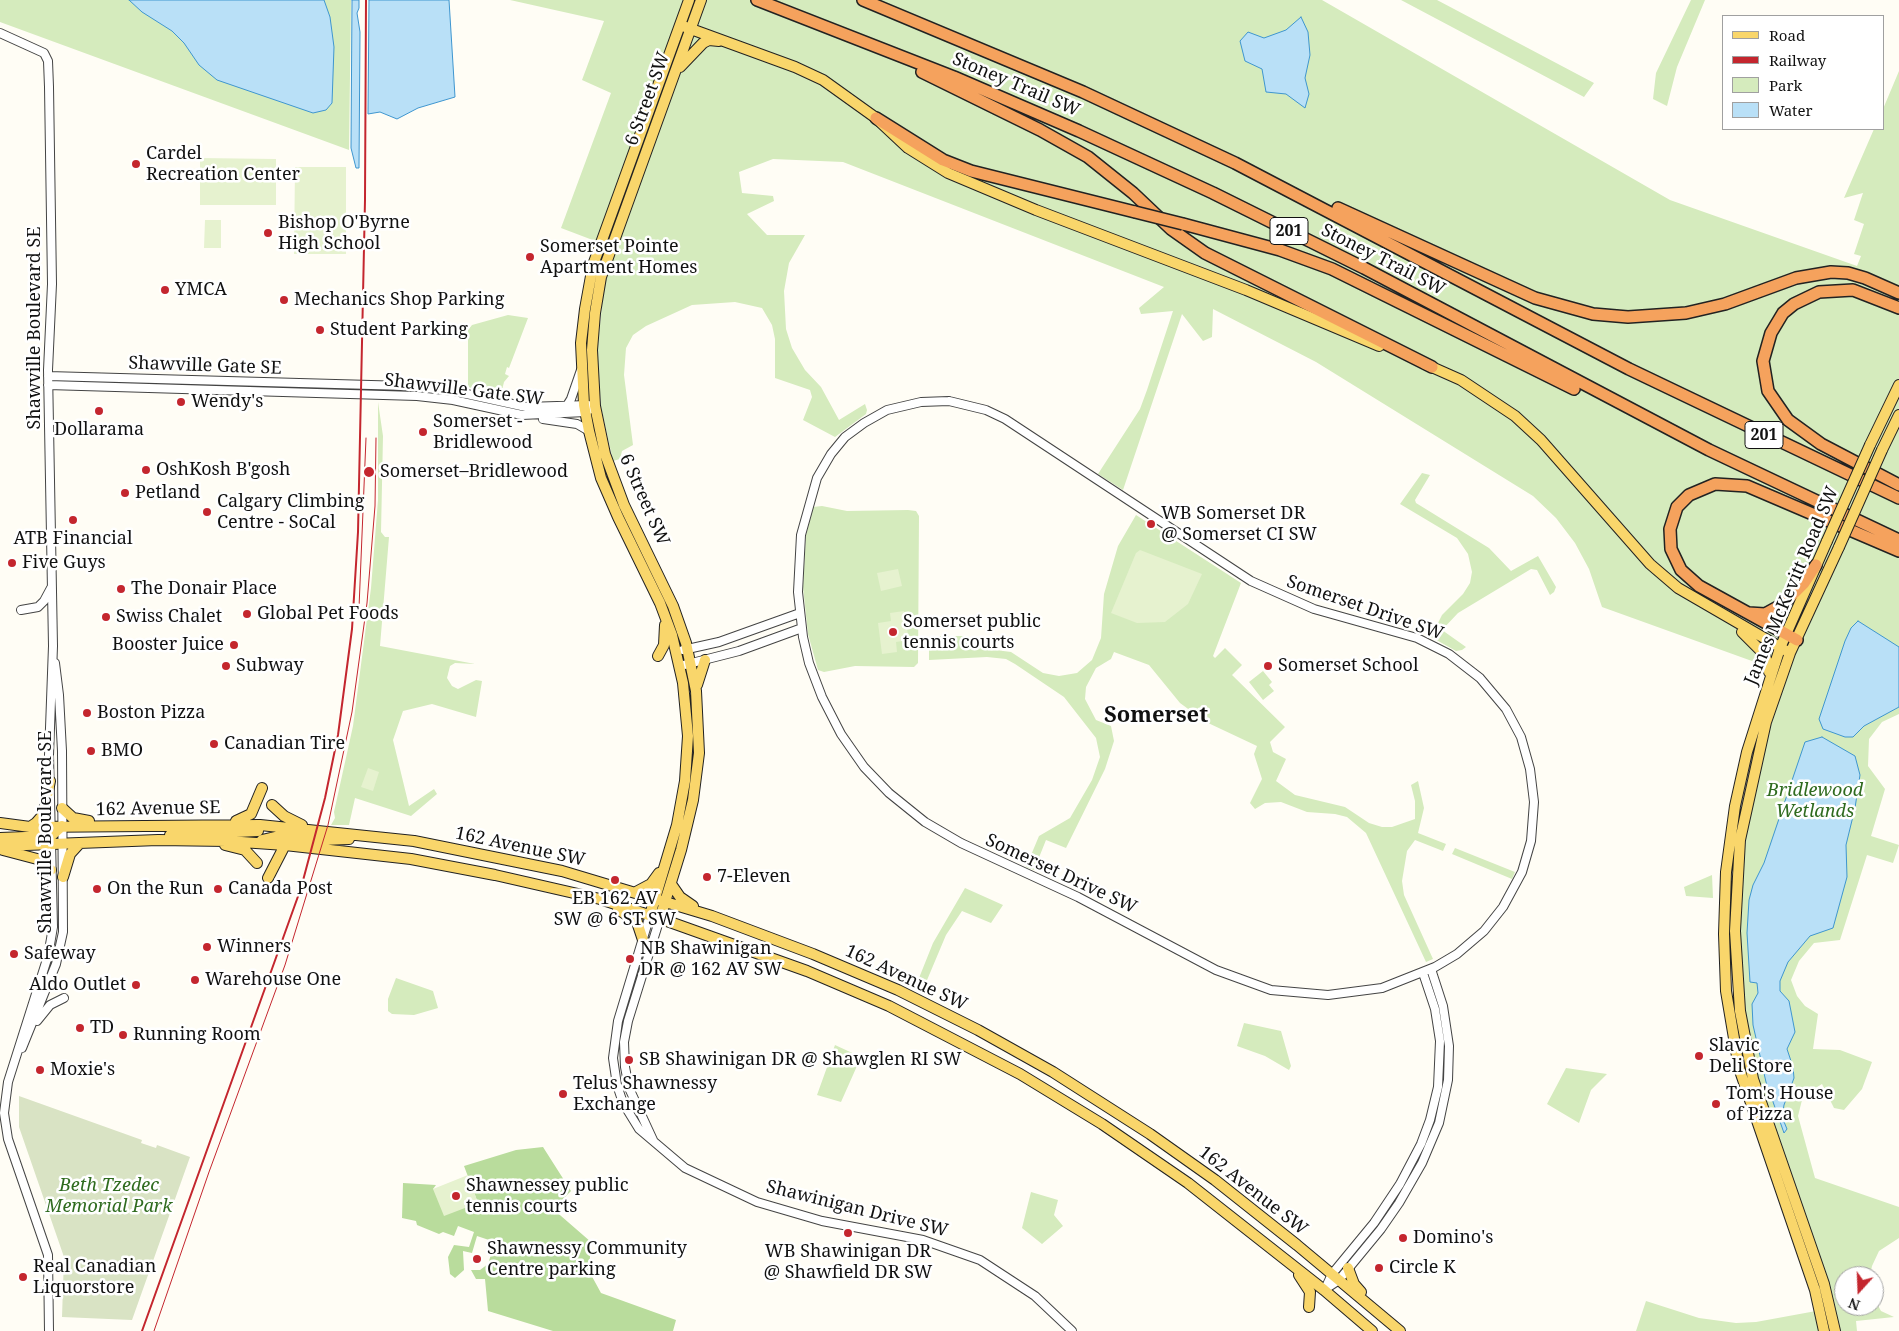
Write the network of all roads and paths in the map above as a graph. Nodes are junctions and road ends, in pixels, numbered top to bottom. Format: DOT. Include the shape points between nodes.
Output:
graph roads {
  1 [pos="757,0"];
  2 [pos="863,0"];
  3 [pos="697,1"];
  4 [pos="685,27"];
  5 [pos="2,35"];
  6 [pos="856,38"];
  7 [pos="736,46"];
  8 [pos="672,81"];
  9 [pos="876,118"];
  10 [pos="1276,183"];
  11 [pos="1899,293"];
  12 [pos="1877,298"];
  13 [pos="1899,308"];
  14 [pos="1899,315"];
  15 [pos="1432,367"];
  16 [pos="582,368"];
  17 [pos="48,376"];
  18 [pos="48,385"];
  19 [pos="361,385"];
  20 [pos="1899,385"];
  21 [pos="361,394"];
  22 [pos="595,406"];
  23 [pos="566,407"];
  24 [pos="585,409"];
  25 [pos="522,415"];
  26 [pos="1899,416"];
  27 [pos="588,431"];
  28 [pos="1709,450"];
  29 [pos="1899,485"];
  30 [pos="1899,498"];
  31 [pos="1899,540"];
  32 [pos="1899,551"];
  33 [pos="1816,565"];
  34 [pos="52,586"];
  35 [pos="1692,598"];
  36 [pos="21,610"];
  37 [pos="1745,612"];
  38 [pos="800,613"];
  39 [pos="665,614"];
  40 [pos="802,628"];
  41 [pos="1785,635"];
  42 [pos="1797,640"];
  43 [pos="52,646"];
  44 [pos="1780,648"];
  45 [pos="687,649"];
  46 [pos="676,652"];
  47 [pos="1790,653"];
  48 [pos="658,656"];
  49 [pos="705,660"];
  50 [pos="691,663"];
  51 [pos="680,666"];
  52 [pos="1768,683"];
  53 [pos="696,691"];
  54 [pos="50,781"];
  55 [pos="262,788"];
  56 [pos="272,805"];
  57 [pos="62,808"];
  58 [pos="0,823"];
  59 [pos="231,824"];
  60 [pos="271,825"];
  61 [pos="30,826"];
  62 [pos="62,826"];
  63 [pos="120,826"];
  64 [pos="312,829"];
  65 [pos="51,835"];
  66 [pos="0,838"];
  67 [pos="385,838"];
  68 [pos="158,840"];
  69 [pos="212,840"];
  70 [pos="259,842"];
  71 [pos="80,843"];
  72 [pos="62,844"];
  73 [pos="285,844"];
  74 [pos="0,848"];
  75 [pos="313,848"];
  76 [pos="257,863"];
  77 [pos="665,864"];
  78 [pos="51,870"];
  79 [pos="63,877"];
  80 [pos="268,878"];
  81 [pos="671,884"];
  82 [pos="636,892"];
  83 [pos="655,898"];
  84 [pos="600,899"];
  85 [pos="666,901"];
  86 [pos="650,915"];
  87 [pos="712,916"];
  88 [pos="660,918"];
  89 [pos="643,940"];
  90 [pos="1431,970"];
  91 [pos="1423,973"];
  92 [pos="64,998"];
  93 [pos="31,1028"];
  94 [pos="12,1068"];
  95 [pos="654,1142"];
  96 [pos="1288,1261"];
  97 [pos="1348,1268"];
  98 [pos="1336,1277"];
  99 [pos="1324,1290"];
  100 [pos="1310,1307"];
  101 [pos="1376,1310"];
  102 [pos="49,1331"];
  103 [pos="1072,1331"];
  104 [pos="1372,1331"];
  105 [pos="1400,1331"];
  106 [pos="1824,1331"];
  107 [pos="1835,1331"];
  1 -- 6 [label="highway, Stoney Trail SW / 201"];
  2 -- 10 [label="highway, Stoney Trail SW / 201" via="1083,92"];
  3 -- 4 [label="main road, 6 Street SW"];
  4 -- 7 [label="main road"];
  4 -- 8 [label="main road, 6 Street SW"];
  4 -- 16 [label="main road, 6 Street SW" via="593,265 584,309"];
  5 -- 17 [label="street, Shawville Boulevard SE" via="34,47 44,53 48,61 52,284"];
  6 -- 15 [label="highway" via="1072,146 1102,166 1171,229 1205,253"];
  6 -- 28 [label="highway, Stoney Trail SW / 201" via="1062,124 1213,193 1364,268"];
  7 -- 8 [label="main road" via="713,40 703,43 689,56"];
  7 -- 9 [label="main road" via="822,80"];
  8 -- 22 [label="main road, 6 Street SW" via="601,277 592,350"];
  9 -- 15 [label="main road" via="920,157 955,176"];
  9 -- 28 [label="highway, bridge" via="943,160 971,171 1280,250 1332,269 1595,399"];
  10 -- 11 [label="highway" via="1366,220 1526,294 1594,314 1628,317 1686,313 1724,304 1796,278 1831,272 1865,278"];
  10 -- 30 [label="highway, Stoney Trail SW / 201" via="1638,373"];
  12 -- 13 [label="highway"];
  12 -- 14 [label="highway"];
  12 -- 29 [label="highway" via="1853,290 1830,290 1794,304 1783,313 1771,333 1764,351 1764,376 1773,402 1788,420 1821,444"];
  15 -- 35 [label="main road" via="1462,380 1515,416 1562,462 1650,564"];
  16 -- 23 [label="street"];
  16 -- 24 [label="main road, 6 Street SW"];
  17 -- 18 [label="street, Shawville Boulevard SE"];
  17 -- 19 [label="street, Shawville Gate SE"];
  18 -- 21 [label="street, Shawville Gate SE"];
  18 -- 34 [label="street, Shawville Boulevard SE"];
  19 -- 23 [label="street, Shawville Gate SW" via="438,389 526,407"];
  20 -- 33 [label="main road, James McKevitt Road SW, bridge"];
  21 -- 25 [label="street, Shawville Gate SW" via="444,399"];
  22 -- 24 [label="street, Shawville Gate SW"];
  22 -- 45 [label="main road, 6 Street SW" via="605,454 616,485 667,592"];
  23 -- 24 [label="street, Shawville Gate SW"];
  24 -- 25 [label="street, Shawville Gate SW"];
  24 -- 27 [label="main road, 6 Street SW"];
  25 -- 27 [label="street" via="577,424"];
  26 -- 42 [label="main road, James McKevitt Road SW, bridge"];
  27 -- 39 [label="main road, 6 Street SW" via="606,492"];
  28 -- 31 [label="highway, Stoney Trail SW / 201"];
  32 -- 37 [label="highway" via="1754,488 1715,484 1700,489 1683,500 1673,516 1670,529 1675,560 1689,578"];
  33 -- 37 [label="highway" via="1783,604 1765,614"];
  33 -- 41 [label="main road, James McKevitt Road SW"];
  34 -- 36 [label="street" via="38,607"];
  34 -- 43 [label="street, Shawville Boulevard SE"];
  35 -- 44 [label="main road"];
  35 -- 52 [label="main road" via="1745,634 1760,649 1769,665"];
  37 -- 41 [label="highway"];
  38 -- 40 [label="street, Somerset Drive SW"];
  38 -- 45 [label="street" via="719,642"];
  38 -- 90 [label="street, Somerset Drive SW" via="798,560 804,520 813,487 831,454 855,429 887,410 921,402 949,401 986,410 1005,419 1221,563 1259,584 1314,609 1400,632 1437,647 1480,678 1511,718 1528,758 1534,811 1524,866 1503,907 1476,938"];
  39 -- 46 [label="main road, 6 Street SW"];
  39 -- 48 [label="main road" via="665,638"];
  40 -- 49 [label="street"];
  40 -- 91 [label="street, Somerset Drive SW" via="809,663 822,697 851,750 895,799 950,838 1078,897 1216,970 1260,987 1301,994 1349,994 1382,988"];
  41 -- 42 [label="highway"];
  41 -- 44 [label="main road, James McKevitt Road SW"];
  42 -- 47 [label="main road, James McKevitt Road SW"];
  43 -- 54 [label="street, Shawville Boulevard SE"];
  43 -- 57 [label="street, Shawville Boulevard SE" via="59,695"];
  44 -- 47 [label="main road"];
  44 -- 52 [label="main road, James McKevitt Road SW"];
  45 -- 46 [label="street"];
  45 -- 50 [label="main road, 6 Street SW"];
  46 -- 51 [label="main road, 6 Street SW"];
  47 -- 107 [label="main road, James McKevitt Road SW" via="1766,722 1746,806 1738,869 1736,974 1744,1039 1758,1097 1824,1284"];
  49 -- 50 [label="street"];
  49 -- 53 [label="main road"];
  50 -- 51 [label="street"];
  50 -- 53 [label="main road, 6 Street SW"];
  51 -- 77 [label="main road, 6 Street SW" via="687,721 686,769 677,825"];
  52 -- 106 [label="main road, James McKevitt Road SW" via="1747,752 1730,840 1724,917 1726,991 1742,1082 1815,1290"];
  53 -- 81 [label="main road, 6 Street SW" via="699,732 696,780 691,814"];
  54 -- 61 [label="main road" via="43,815"];
  54 -- 65 [label="street, Shawville Boulevard SE"];
  55 -- 59 [label="main road" via="249,817"];
  56 -- 64 [label="main road" via="284,816"];
  57 -- 62 [label="street, Shawville Boulevard SE"];
  57 -- 63 [label="main road" via="73,818"];
  58 -- 61 [label="main road, 162 Avenue SE"];
  59 -- 60 [label="main road, 162 Avenue SE"];
  59 -- 63 [label="main road, 162 Avenue SE"];
  60 -- 64 [label="main road, 162 Avenue SE"];
  60 -- 68 [label="main road" via="261,831 186,833"];
  61 -- 65 [label="main road, 162 Avenue SE"];
  62 -- 63 [label="main road, 162 Avenue SE"];
  62 -- 65 [label="main road, 162 Avenue SE"];
  62 -- 72 [label="street, Shawville Boulevard SE"];
  64 -- 67 [label="main road, 162 Avenue SW"];
  65 -- 66 [label="main road"];
  65 -- 72 [label="main road, 162 Avenue SE"];
  65 -- 74 [label="main road, 162 Avenue SE"];
  65 -- 78 [label="street, Shawville Boulevard SE"];
  67 -- 70 [label="main road" via="320,840 279,836"];
  67 -- 82 [label="main road, 162 Avenue SW" via="528,863"];
  68 -- 69 [label="main road, 162 Avenue SE"];
  68 -- 71 [label="main road, 162 Avenue SE"];
  69 -- 70 [label="main road, 162 Avenue SE"];
  69 -- 76 [label="main road" via="245,850"];
  70 -- 73 [label="main road, 162 Avenue SE"];
  71 -- 72 [label="main road, 162 Avenue SE"];
  71 -- 79 [label="main road" via="70,854"];
  72 -- 79 [label="street, Shawville Boulevard SE"];
  73 -- 75 [label="main road, 162 Avenue SE"];
  73 -- 80 [label="main road"];
  74 -- 78 [label="main road" via="39,859"];
  75 -- 84 [label="main road, 162 Avenue SW" via="411,859"];
  77 -- 82 [label="main road" via="651,884"];
  77 -- 83 [label="main road, 6 Street SW"];
  78 -- 94 [label="street, Shawville Boulevard SE" via="51,942"];
  79 -- 93 [label="street, Shawville Boulevard SE" via="61,949"];
  81 -- 85 [label="main road, 6 Street SW"];
  81 -- 87 [label="main road" via="680,897"];
  82 -- 83 [label="main road, 162 Avenue SW"];
  83 -- 85 [label="main road, 162 Avenue SW"];
  83 -- 86 [label="main road, Shawinigan Drive SW"];
  84 -- 86 [label="main road, 162 Avenue SW"];
  84 -- 89 [label="main road" via="637,922"];
  85 -- 87 [label="main road, 162 Avenue SW"];
  85 -- 88 [label="main road, Shawinigan Drive SW"];
  86 -- 88 [label="main road, 162 Avenue SW"];
  86 -- 89 [label="street, Shawinigan Drive SW"];
  87 -- 98 [label="main road, 162 Avenue SW" via="898,990 1053,1072 1188,1161"];
  88 -- 95 [label="street, Shawinigan Drive SW" via="628,1022 624,1049 629,1088"];
  88 -- 96 [label="main road, 162 Avenue SW" via="807,971 889,1006 974,1048 1076,1107 1142,1150"];
  89 -- 95 [label="street, Shawinigan Drive SW" via="618,1021 614,1058 623,1103 639,1129"];
  90 -- 91 [label="street, Somerset Drive SW"];
  90 -- 97 [label="street" via="1443,1006 1449,1046 1448,1080 1442,1111 1428,1150 1408,1189 1381,1229"];
  91 -- 98 [label="street" via="1435,1009 1440,1041 1438,1087 1430,1120 1417,1153 1388,1203"];
  92 -- 93 [label="street" via="50,1005"];
  93 -- 94 [label="street, Shawville Boulevard SE"];
  94 -- 102 [label="street, Shawville Boulevard SE" via="5,1097 4,1121 47,1251"];
  95 -- 103 [label="street, Shawinigan Drive SW" via="685,1168 757,1202 822,1221 923,1240 980,1260 1035,1296"];
  96 -- 99 [label="main road, 162 Avenue SW"];
  96 -- 100 [label="main road" via="1307,1285"];
  97 -- 98 [label="street"];
  97 -- 101 [label="main road" via="1354,1284"];
  98 -- 99 [label="street"];
  98 -- 101 [label="main road, 162 Avenue SW"];
  99 -- 104 [label="main road, 162 Avenue SW"];
  101 -- 105 [label="main road, 162 Avenue SW"];
}
